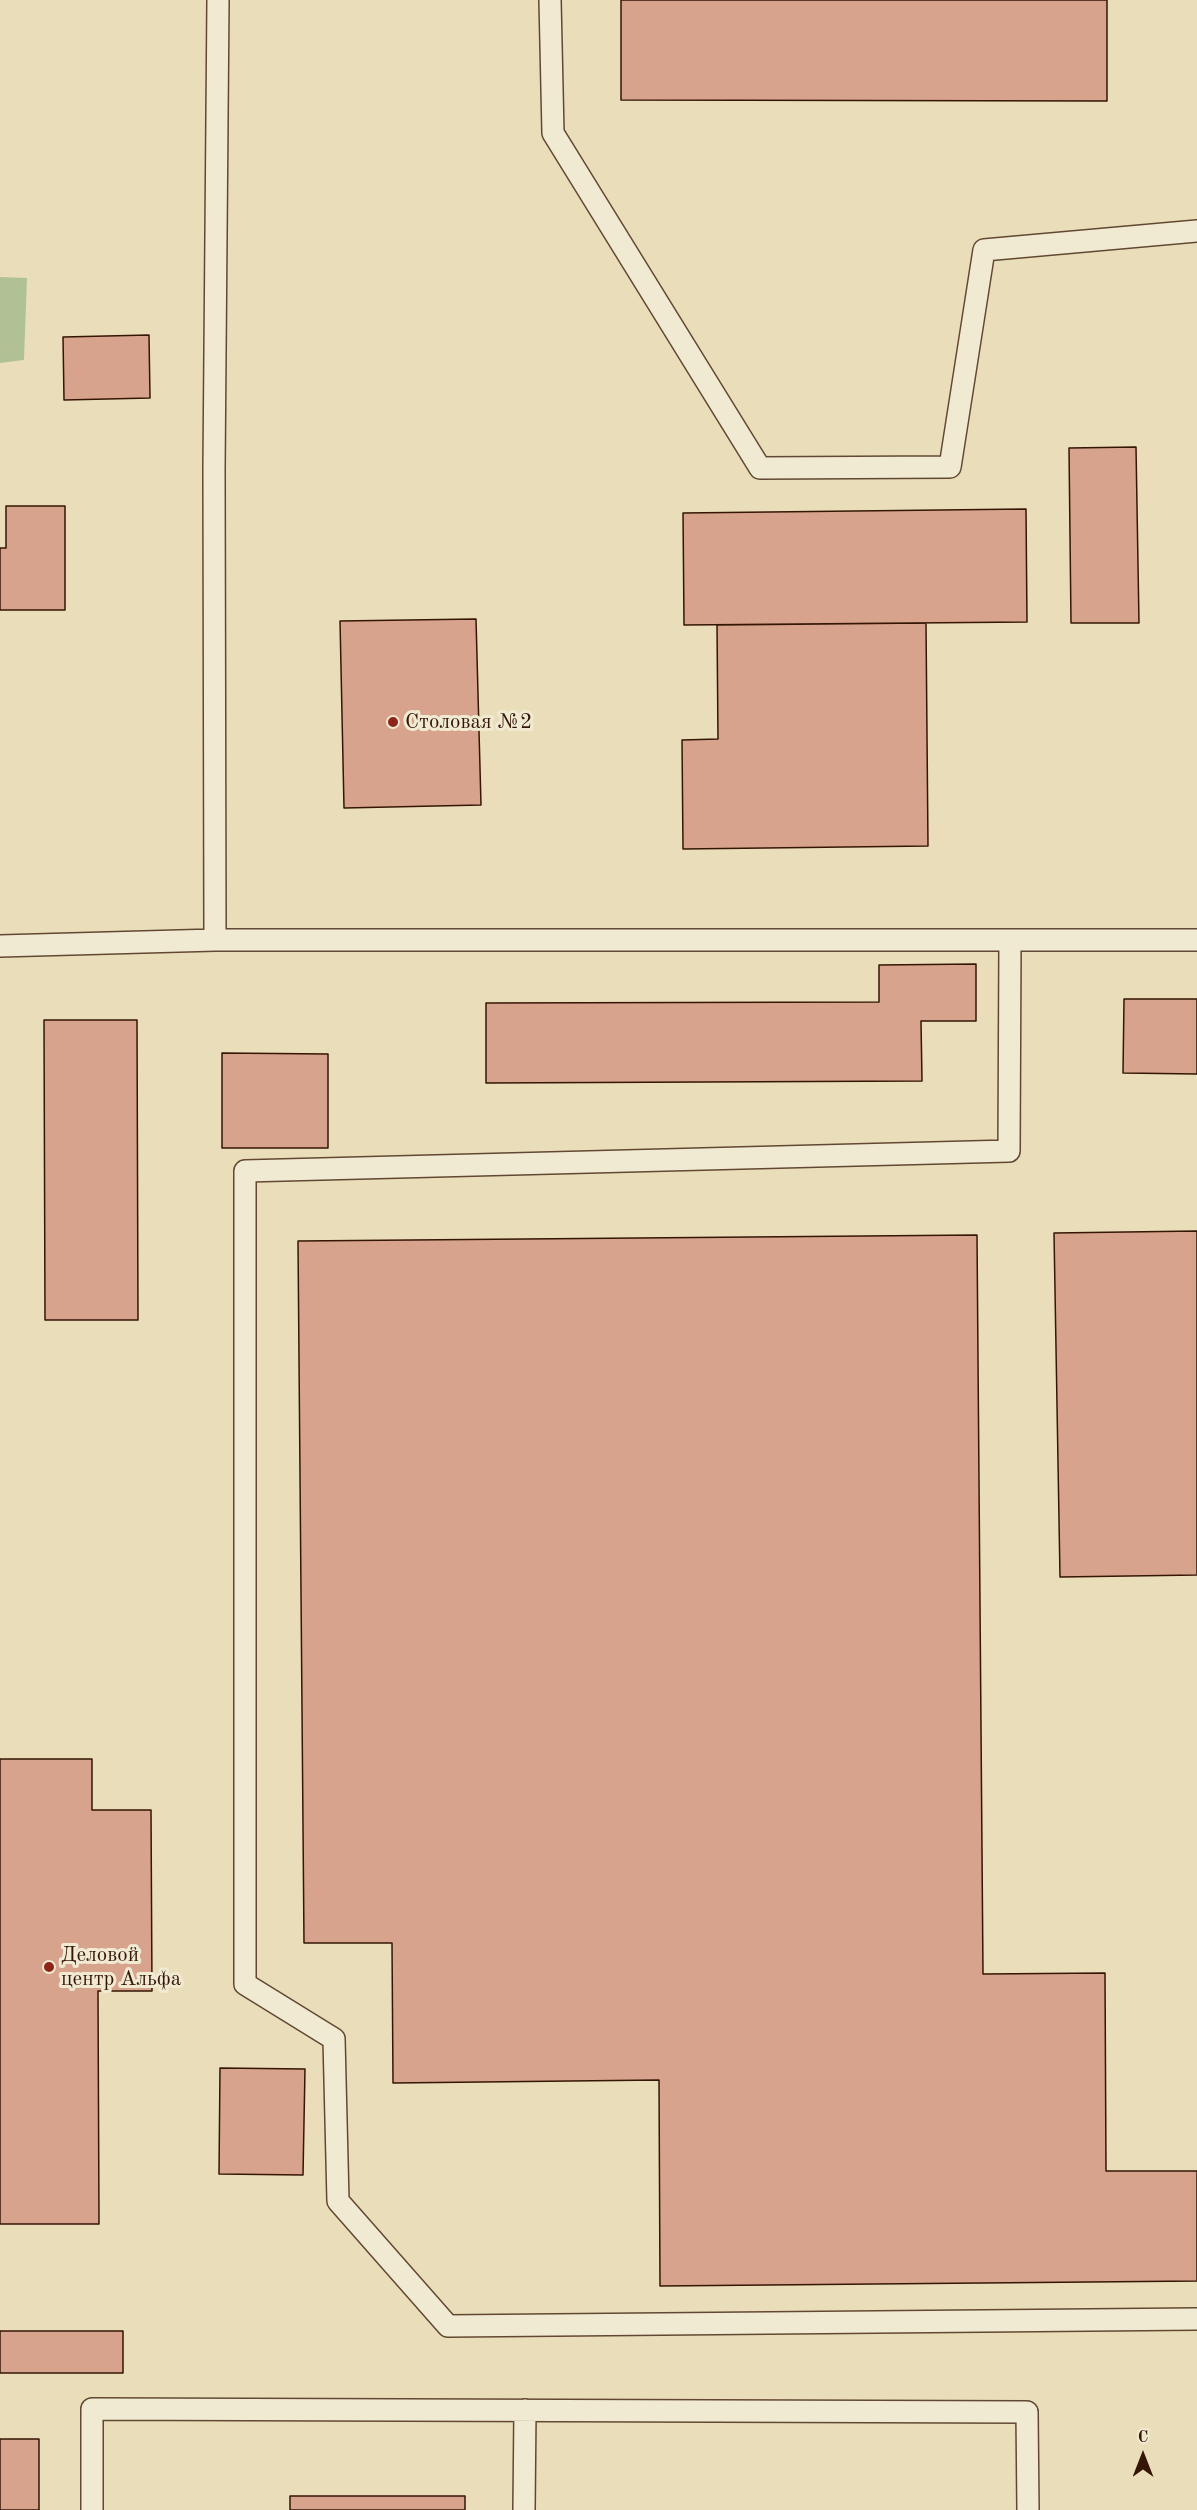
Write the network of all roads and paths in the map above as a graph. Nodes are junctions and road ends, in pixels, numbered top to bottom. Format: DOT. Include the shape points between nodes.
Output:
graph roads {
  1 [pos="218,0"];
  2 [pos="550,0"];
  3 [pos="1197,231"];
  4 [pos="215,940"];
  5 [pos="1010,940"];
  6 [pos="1197,940"];
  7 [pos="0,946"];
  8 [pos="1197,2319"];
  9 [pos="525,2409"];
  10 [pos="92,2510"];
  11 [pos="524,2510"];
  12 [pos="1028,2510"];
  1 -- 4 [label="lane"];
  2 -- 3 [label="lane" via="553,133 760,468 950,467 984,250"];
  4 -- 5 [label="lane"];
  4 -- 7 [label="lane"];
  5 -- 6 [label="lane"];
  5 -- 8 [label="lane" via="1009,1151 245,1171 245,1984 334,2039 338,2201 448,2326"];
  9 -- 10 [label="lane" via="92,2409"];
  9 -- 11 [label="lane"];
  9 -- 12 [label="lane" via="1027,2412"];
}
